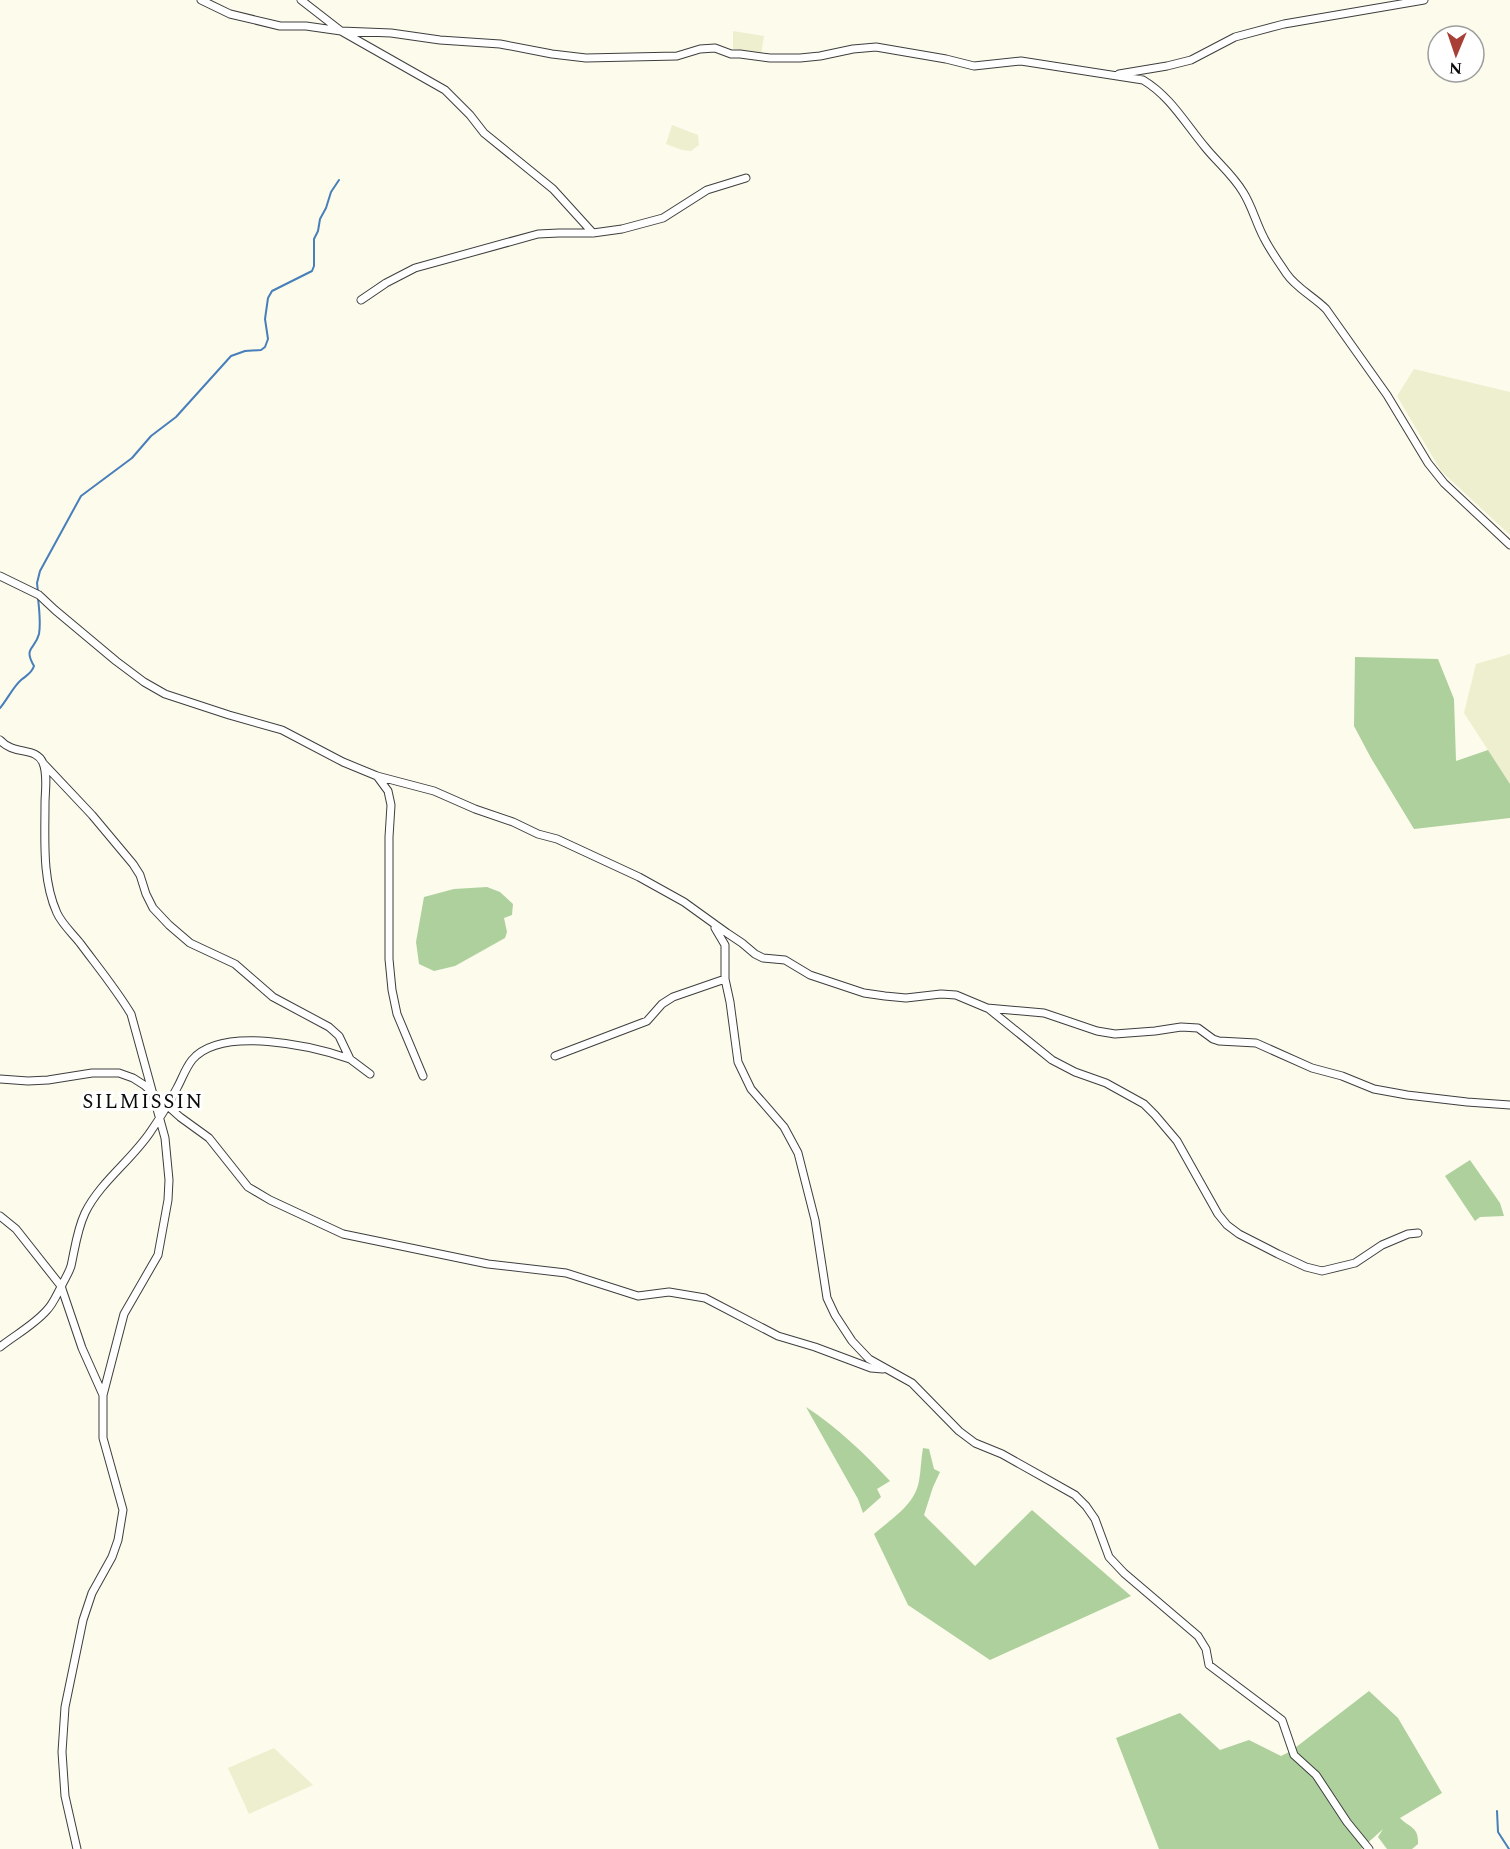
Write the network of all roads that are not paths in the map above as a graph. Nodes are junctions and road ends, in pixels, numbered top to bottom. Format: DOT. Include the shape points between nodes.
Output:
graph roads {
  1 [pos="201,0"];
  2 [pos="301,0"];
  3 [pos="1424,0"];
  4 [pos="341,31"];
  5 [pos="1113,75"];
  6 [pos="746,178"];
  7 [pos="593,233"];
  8 [pos="361,300"];
  9 [pos="1510,545"];
  10 [pos="0,576"];
  11 [pos="0,740"];
  12 [pos="43,763"];
  13 [pos="377,776"];
  14 [pos="710,921"];
  15 [pos="725,979"];
  16 [pos="987,1008"];
  17 [pos="555,1056"];
  18 [pos="350,1059"];
  19 [pos="370,1074"];
  20 [pos="423,1076"];
  21 [pos="0,1079"];
  22 [pos="153,1094"];
  23 [pos="168,1104"];
  24 [pos="1510,1105"];
  25 [pos="159,1118"];
  26 [pos="0,1216"];
  27 [pos="1418,1233"];
  28 [pos="61,1286"];
  29 [pos="0,1347"];
  30 [pos="886,1369"];
  31 [pos="103,1395"];
  32 [pos="77,1849"];
  33 [pos="1369,1849"];
  1 -- 4 [label="street" via="230,14 280,26"];
  2 -- 4 [label="street"];
  3 -- 5 [label="street" via="1284,24 1235,37 1191,60"];
  4 -- 5 [label="street" via="500,44 592,59 677,56 715,48 731,54 794,58 876,47 974,66 1021,61"];
  4 -- 7 [label="street" via="445,90 484,133 553,189"];
  5 -- 9 [label="street" via="1143,80 1169,102 1238,184 1286,274 1326,309 1387,395 1428,464"];
  6 -- 7 [label="street" via="707,190 663,218 622,230"];
  7 -- 8 [label="street" via="538,234 432,263 399,276"];
  10 -- 13 [label="street" via="39,595 116,661 165,694 282,730"];
  11 -- 12 [label="street" via="10,749 33,752"];
  12 -- 18 [label="street" via="133,864 153,908 169,925 190,943 235,964 273,997 329,1027 339,1036"];
  12 -- 22 [label="street" via="51,897 58,916 131,1014"];
  13 -- 14 [label="street" via="434,791 557,839 639,877"];
  13 -- 20 [label="street" via="388,791 391,805 392,990 397,1014"];
  14 -- 15 [label="street" via="725,945"];
  14 -- 16 [label="street" via="763,958 785,960 810,975 864,993 906,998 956,995"];
  15 -- 17 [label="street" via="673,997 647,1021"];
  15 -- 30 [label="street" via="742,1074 784,1128 798,1153 815,1220 827,1298 856,1346"];
  16 -- 24 [label="street" via="1044,1013 1115,1034 1198,1028 1213,1039 1256,1043 1374,1089"];
  16 -- 27 [label="street" via="1059,1065 1106,1083 1144,1104 1177,1141 1218,1214 1239,1234 1322,1271 1355,1263 1382,1245"];
  18 -- 19 [label="street"];
  18 -- 23 [label="street" via="291,1043 224,1044 196,1056"];
  21 -- 22 [label="street" via="48,1080 119,1073 133,1078"];
  22 -- 23 [label="street"];
  22 -- 25 [label="street"];
  23 -- 25 [label="street"];
  23 -- 30 [label="street" via="208,1138 248,1187 343,1234 488,1264 566,1273 638,1296 669,1292 705,1298 778,1336 871,1368"];
  25 -- 28 [label="street" via="85,1212 70,1268"];
  25 -- 31 [label="street" via="169,1180 158,1255 124,1314"];
  26 -- 28 [label="street" via="16,1229"];
  28 -- 29 [label="street" via="42,1316"];
  28 -- 31 [label="street" via="78,1339"];
  30 -- 33 [label="street" via="912,1383 975,1443 1076,1495 1095,1519 1109,1557 1198,1636 1209,1665 1282,1720 1294,1755 1316,1775"];
  31 -- 32 [label="street" via="103,1438 123,1510 112,1557 92,1593 83,1620 65,1707 65,1796"];
}
